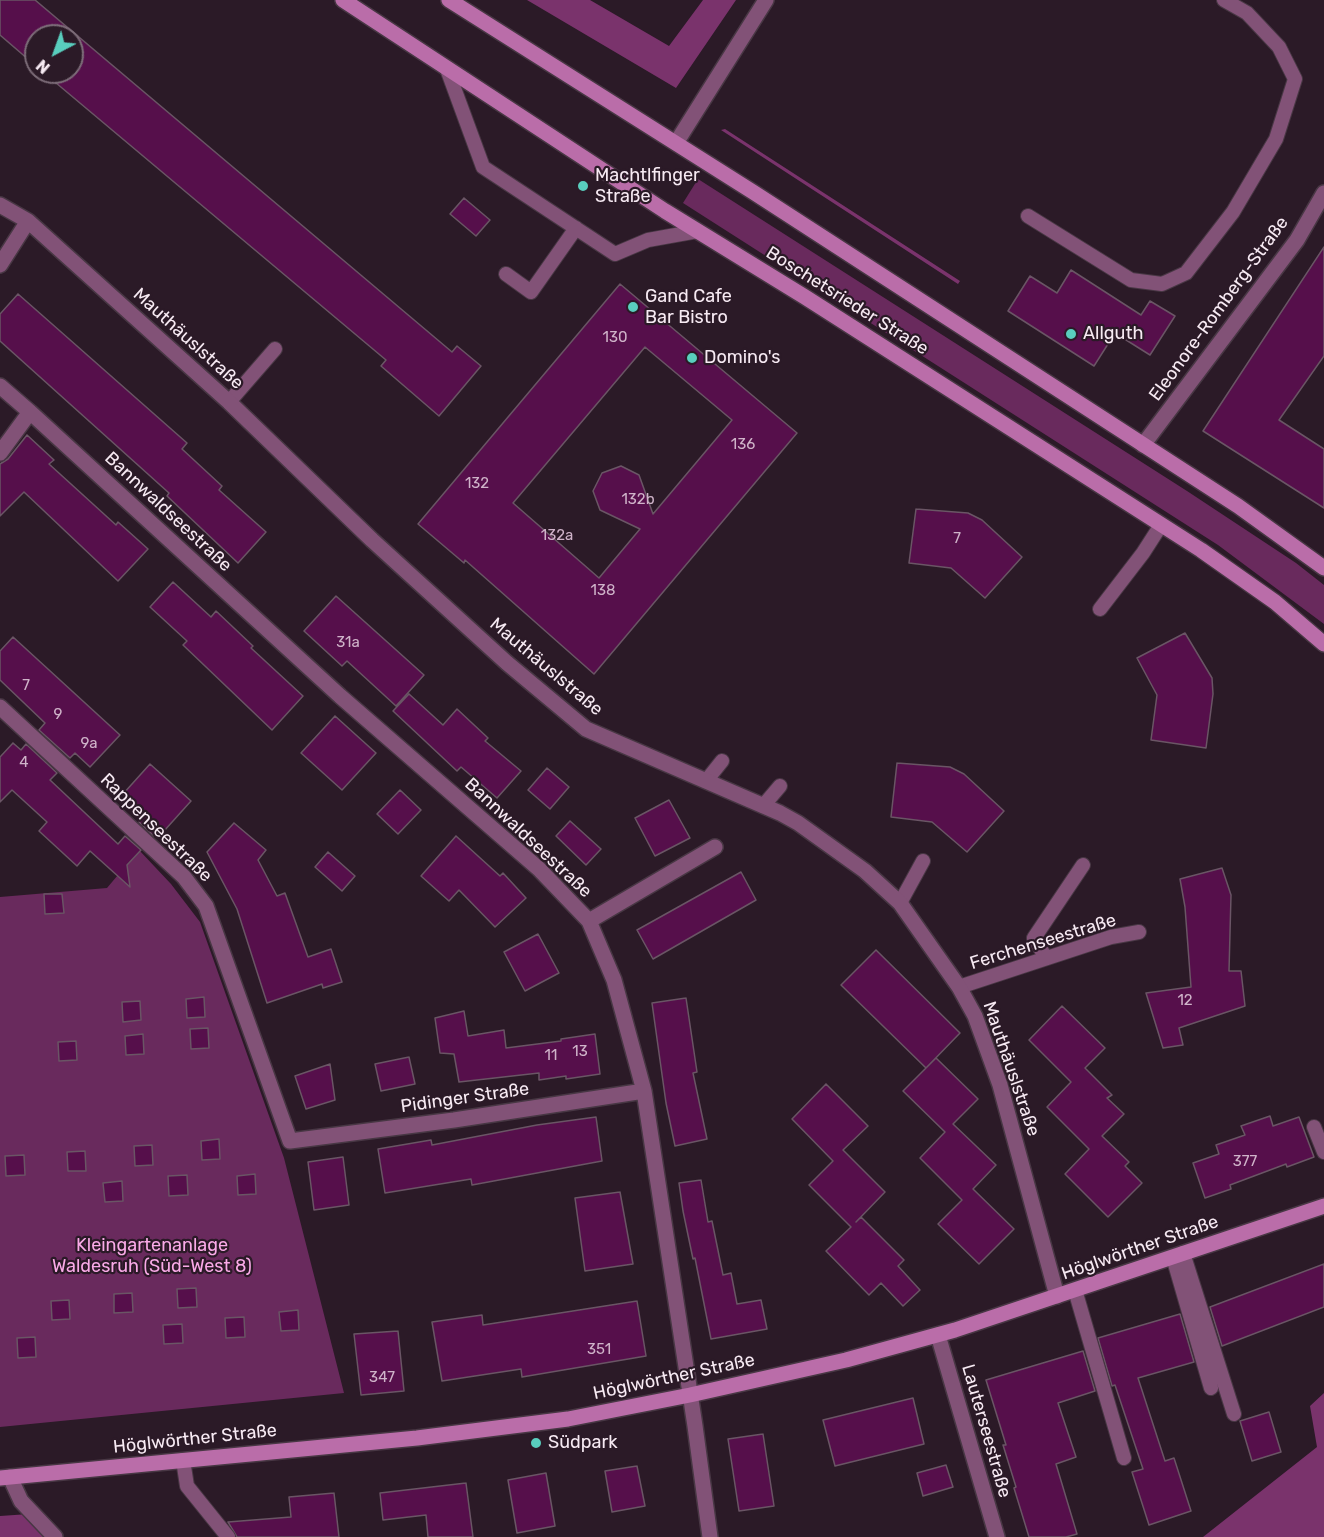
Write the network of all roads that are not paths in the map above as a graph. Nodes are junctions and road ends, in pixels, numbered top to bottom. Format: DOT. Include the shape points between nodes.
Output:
graph roads {
  1 [pos="343,0"];
  2 [pos="449,0"];
  3 [pos="766,0"];
  4 [pos="1224,0"];
  5 [pos="447,69"];
  6 [pos="676,144"];
  7 [pos="1324,193"];
  8 [pos="0,205"];
  9 [pos="1028,216"];
  10 [pos="28,221"];
  11 [pos="576,228"];
  12 [pos="698,231"];
  13 [pos="0,265"];
  14 [pos="506,274"];
  15 [pos="275,349"];
  16 [pos="0,386"];
  17 [pos="229,402"];
  18 [pos="30,412"];
  19 [pos="1143,446"];
  20 [pos="0,453"];
  21 [pos="1161,525"];
  22 [pos="1324,567"];
  23 [pos="1100,609"];
  24 [pos="1324,644"];
  25 [pos="0,707"];
  26 [pos="722,761"];
  27 [pos="706,781"];
  28 [pos="780,786"];
  29 [pos="763,806"];
  30 [pos="715,847"];
  31 [pos="923,861"];
  32 [pos="1083,865"];
  33 [pos="900,903"];
  34 [pos="589,921"];
  35 [pos="1138,932"];
  36 [pos="1046,958"];
  37 [pos="959,987"];
  38 [pos="644,1091"];
  39 [pos="1314,1127"];
  40 [pos="290,1141"];
  41 [pos="1324,1152"];
  42 [pos="1324,1206"];
  43 [pos="1178,1255"];
  44 [pos="1075,1290"];
  45 [pos="1058,1296"];
  46 [pos="938,1335"];
  47 [pos="1211,1388"];
  48 [pos="690,1395"];
  49 [pos="1234,1414"];
  50 [pos="1124,1458"];
  51 [pos="183,1460"];
  52 [pos="5,1478"];
  53 [pos="55,1537"];
  54 [pos="228,1537"];
  55 [pos="710,1537"];
  56 [pos="997,1537"];
  1 -- 5 [label="main road, Boschetsrieder Straße"];
  2 -- 6 [label="main road, Boschetsrieder Straße"];
  3 -- 6 [label="street"];
  4 -- 9 [label="lane" via="1247,13 1279,47 1295,79 1276,139 1233,212 1186,273 1162,284 1131,280"];
  5 -- 11 [label="lane" via="483,166"];
  5 -- 12 [label="main road, Boschetsrieder Straße"];
  6 -- 19 [label="main road, Boschetsrieder Straße"];
  7 -- 19 [label="street, Eleonore-Romberg-Straße" via="1297,240"];
  8 -- 10 [label="street, Mauthäuslstraße"];
  10 -- 13 [label="street"];
  10 -- 17 [label="street, Mauthäuslstraße"];
  11 -- 12 [label="lane" via="615,254 648,240"];
  11 -- 14 [label="lane" via="531,292"];
  12 -- 21 [label="main road, Boschetsrieder Straße"];
  15 -- 17 [label="lane"];
  16 -- 18 [label="street, Bannwaldseestraße"];
  17 -- 27 [label="street, Mauthäuslstraße" via="372,540 586,729"];
  18 -- 20 [label="street"];
  18 -- 34 [label="street, Bannwaldseestraße" via="332,688 539,868"];
  19 -- 22 [label="main road, Boschetsrieder Straße"];
  21 -- 23 [label="lane"];
  21 -- 24 [label="main road, Boschetsrieder Straße" via="1275,602"];
  25 -- 40 [label="street, Rappenseestraße" via="183,878 206,906"];
  26 -- 27 [label="lane"];
  27 -- 29 [label="street, Mauthäuslstraße"];
  28 -- 29 [label="lane"];
  29 -- 33 [label="street, Mauthäuslstraße" via="798,823 865,871"];
  30 -- 34 [label="street"];
  31 -- 33 [label="lane"];
  32 -- 36 [label="lane" via="1034,938"];
  33 -- 37 [label="street, Mauthäuslstraße"];
  34 -- 38 [label="street, Bannwaldseestraße" via="614,980"];
  35 -- 36 [label="lane, Ferchenseestraße"];
  36 -- 37 [label="lane, Ferchenseestraße"];
  37 -- 45 [label="street, Mauthäuslstraße" via="975,1016 1000,1085"];
  38 -- 40 [label="street, Pidinger Straße"];
  38 -- 48 [label="street, Bannwaldseestraße"];
  39 -- 41 [label="lane"];
  42 -- 43 [label="main road, Höglwörther Straße"];
  43 -- 44 [label="main road, Höglwörther Straße"];
  43 -- 47 [label="lane"];
  43 -- 49 [label="lane"];
  44 -- 45 [label="main road, Höglwörther Straße"];
  44 -- 50 [label="lane"];
  45 -- 46 [label="main road, Höglwörther Straße"];
  46 -- 48 [label="main road, Höglwörther Straße"];
  46 -- 56 [label="street, Lauterseestraße"];
  48 -- 51 [label="main road, Höglwörther Straße" via="568,1419"];
  48 -- 55 [label="street, Bannwaldseestraße"];
  51 -- 52 [label="main road, Höglwörther Straße"];
  51 -- 54 [label="lane" via="187,1486"];
  52 -- 53 [label="street, Höglwörther Straße"];
}
